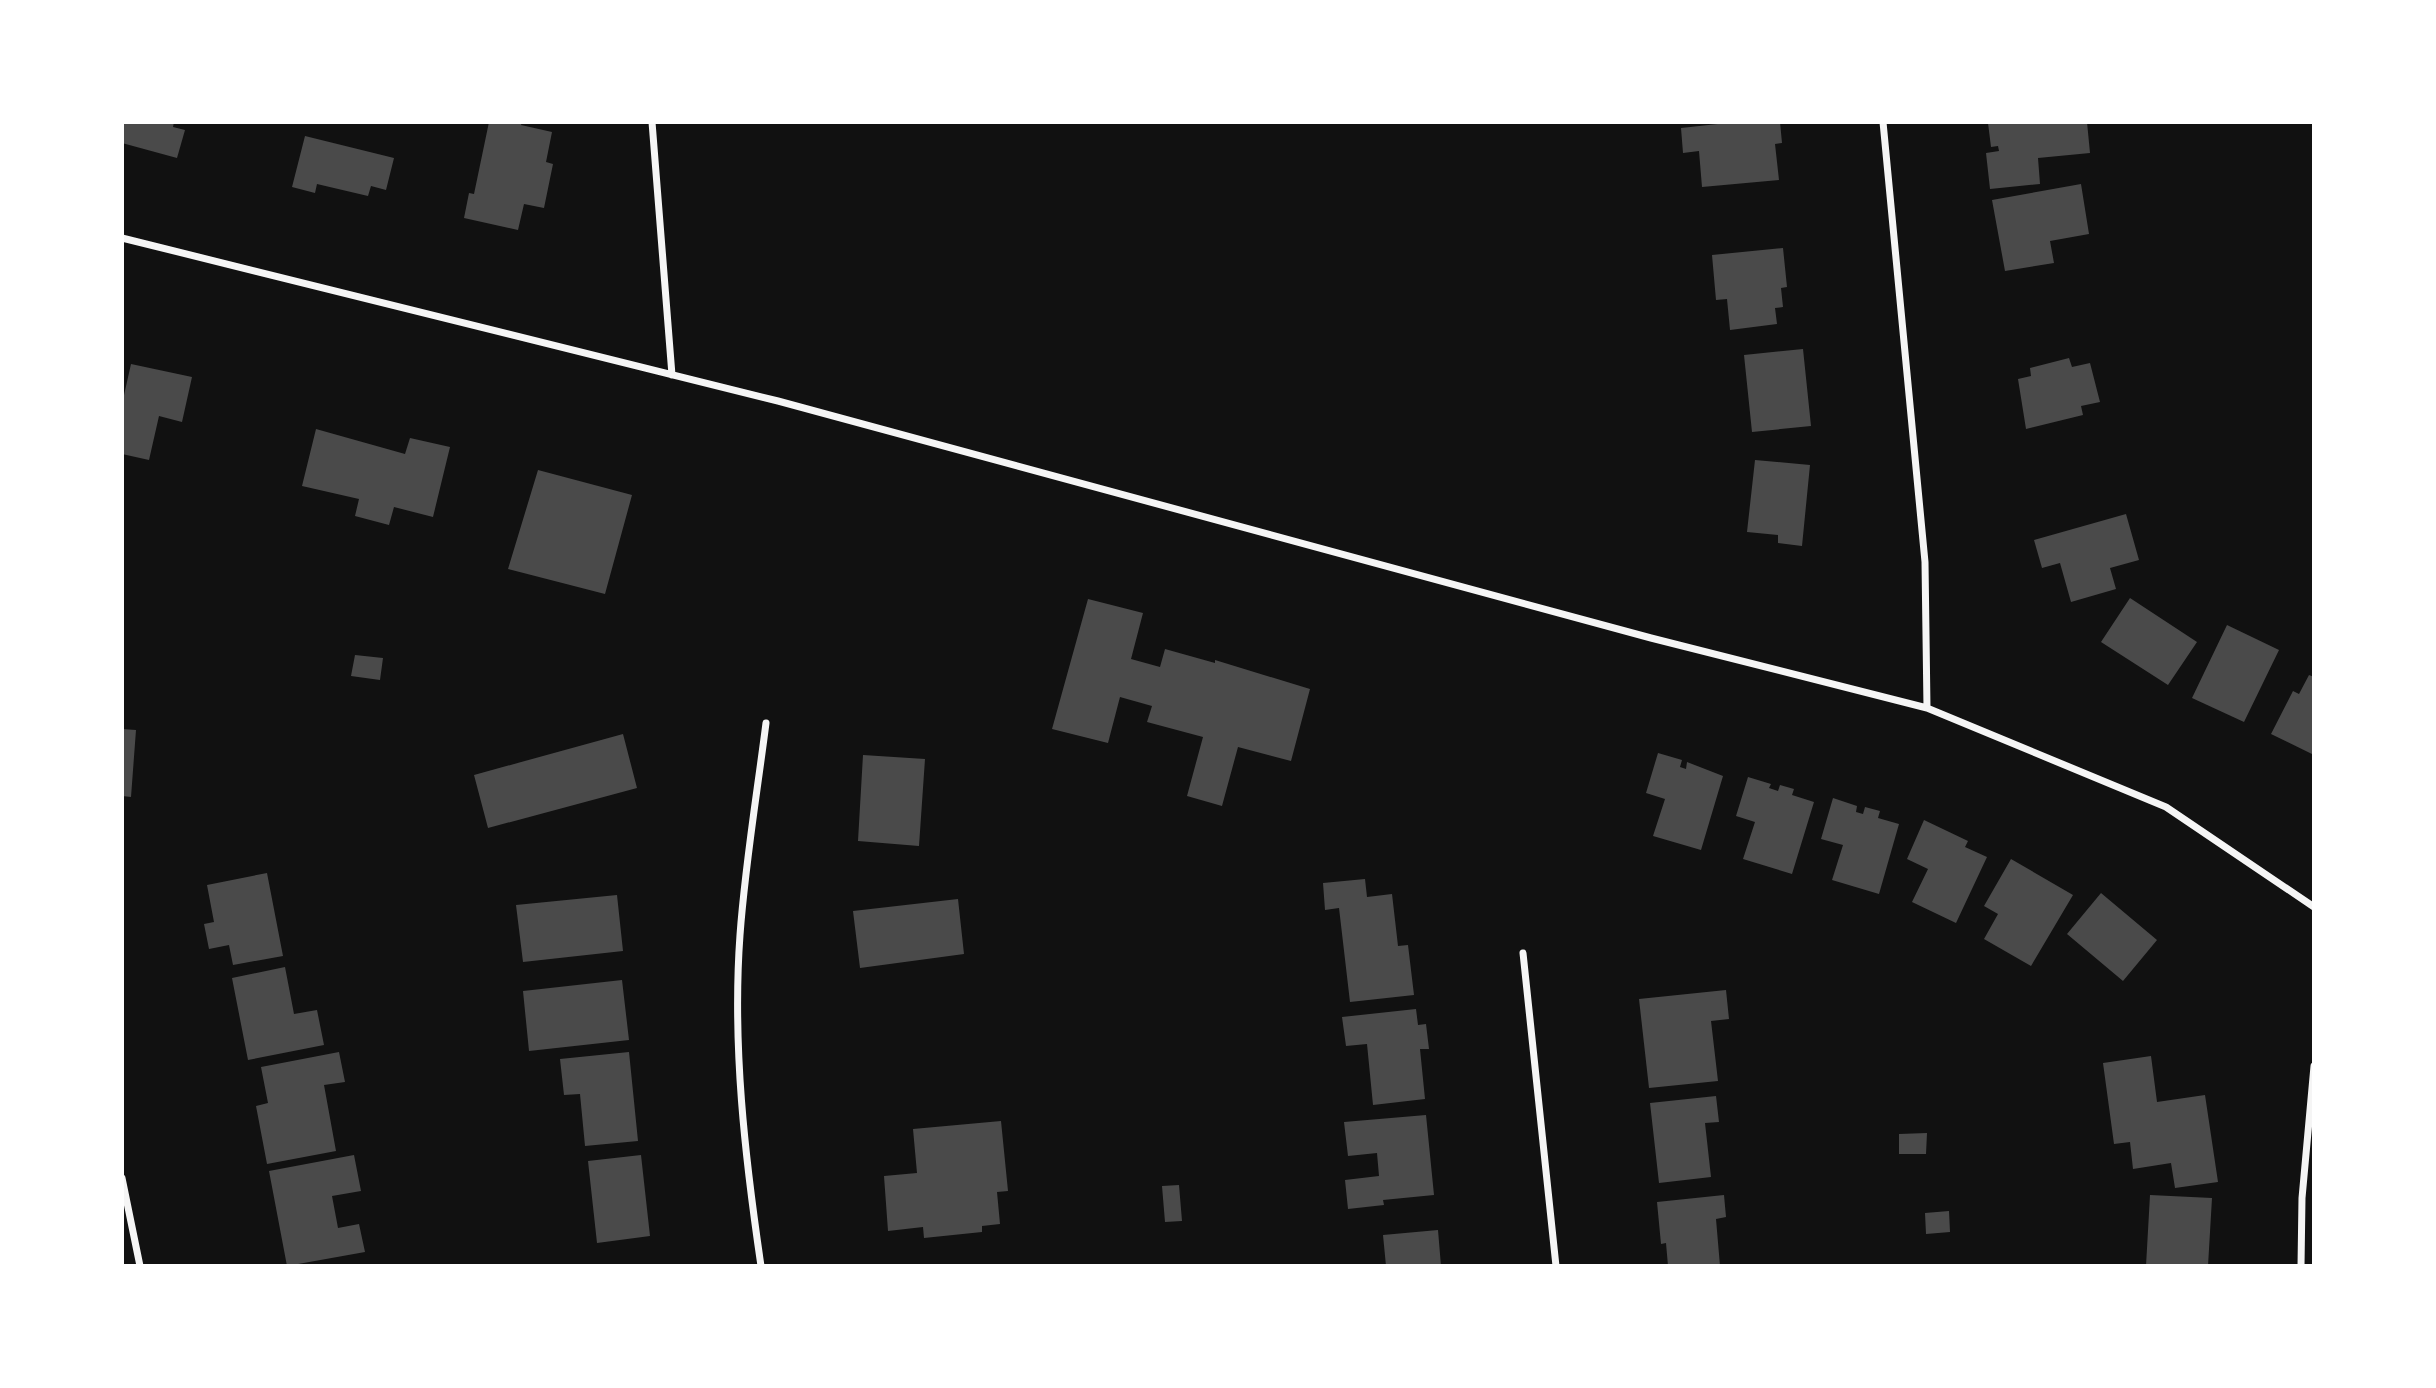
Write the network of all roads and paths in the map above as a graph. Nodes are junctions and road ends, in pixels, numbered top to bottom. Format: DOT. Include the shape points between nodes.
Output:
graph roads {
  1 [pos="652,122"];
  2 [pos="1883,122"];
  3 [pos="122,238"];
  4 [pos="672,374"];
  5 [pos="1927,708"];
  6 [pos="766,723"];
  7 [pos="2314,907"];
  8 [pos="1524,953"];
  9 [pos="2314,1066"];
  10 [pos="122,1178"];
  11 [pos="140,1265"];
  12 [pos="761,1265"];
  13 [pos="1556,1265"];
  14 [pos="2301,1265"];
  1 -- 4 [label="street"];
  2 -- 5 [label="street" via="1925,562"];
  3 -- 4 [label="street"];
  4 -- 5 [label="street"];
  5 -- 7 [label="street" via="2166,807"];
  6 -- 12 [label="street" via="740,935 737,1036"];
  8 -- 13 [label="street"];
  9 -- 14 [label="street"];
  10 -- 11 [label="street"];
}
